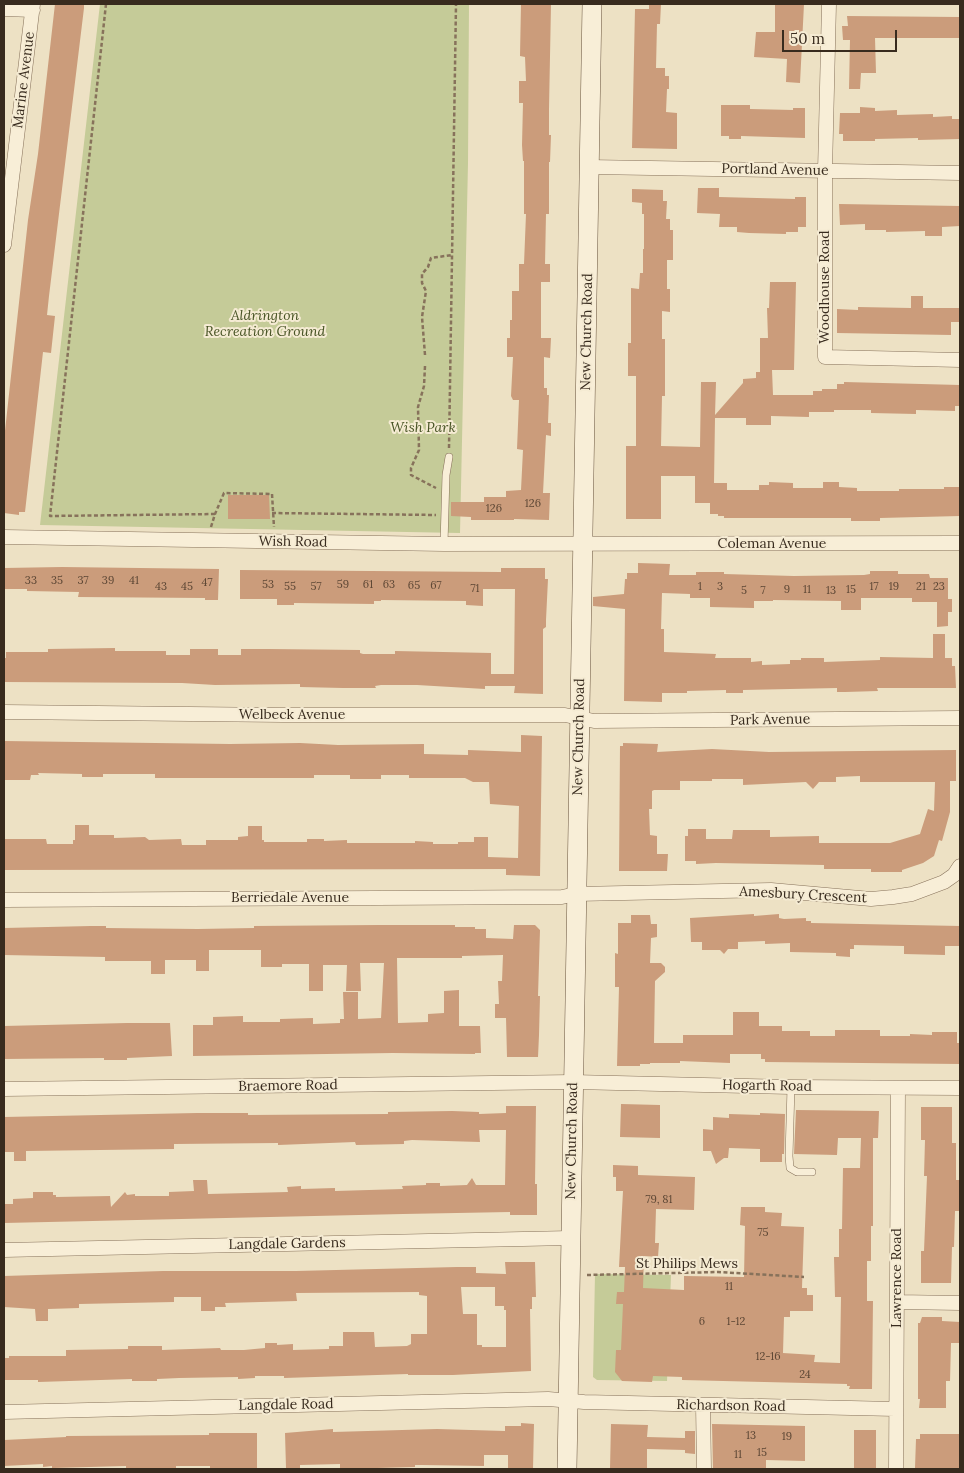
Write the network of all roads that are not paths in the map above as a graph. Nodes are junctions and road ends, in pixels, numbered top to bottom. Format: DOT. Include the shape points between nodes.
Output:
graph roads {
  1 [pos="592,4"];
  2 [pos="829,4"];
  3 [pos="33,7"];
  4 [pos="4,10"];
  5 [pos="10,140"];
  6 [pos="589,167"];
  7 [pos="825,171"];
  8 [pos="960,173"];
  9 [pos="4,245"];
  10 [pos="960,360"];
  11 [pos="449,457"];
  12 [pos="4,537"];
  13 [pos="960,543"];
  14 [pos="444,544"];
  15 [pos="583,544"];
  16 [pos="4,712"];
  17 [pos="580,718"];
  18 [pos="960,718"];
  19 [pos="960,867"];
  20 [pos="576,894"];
  21 [pos="4,900"];
  22 [pos="573,1082"];
  23 [pos="791,1087"];
  24 [pos="898,1088"];
  25 [pos="960,1088"];
  26 [pos="4,1089"];
  27 [pos="812,1172"];
  28 [pos="570,1238"];
  29 [pos="4,1250"];
  30 [pos="897,1302"];
  31 [pos="960,1303"];
  32 [pos="568,1400"];
  33 [pos="703,1405"];
  34 [pos="895,1409"];
  35 [pos="4,1412"];
  36 [pos="567,1469"];
  37 [pos="704,1469"];
  38 [pos="896,1469"];
  1 -- 6 [label="main road, New Church Road"];
  2 -- 7 [label="street"];
  3 -- 4 [label="street"];
  3 -- 5 [label="street, Marine Avenue"];
  5 -- 9 [label="street, Marine Avenue"];
  6 -- 7 [label="street, Portland Avenue"];
  6 -- 15 [label="main road, New Church Road"];
  7 -- 8 [label="street, Portland Avenue"];
  7 -- 10 [label="street, Woodhouse Road" via="825,357"];
  11 -- 14 [label="lane"];
  12 -- 14 [label="street, Wish Road"];
  13 -- 15 [label="street, Coleman Avenue"];
  14 -- 15 [label="street, Wish Road"];
  15 -- 17 [label="main road, New Church Road"];
  16 -- 17 [label="street, Welbeck Avenue" via="565,715"];
  17 -- 18 [label="street, Park Avenue" via="594,721"];
  17 -- 20 [label="main road, New Church Road"];
  19 -- 20 [label="street, Amesbury Crescent" via="954,875 934,887 912,894 871,899 771,890"];
  20 -- 21 [label="street, Berriedale Avenue" via="552,897"];
  20 -- 22 [label="main road, New Church Road"];
  22 -- 23 [label="street, Hogarth Road"];
  22 -- 26 [label="street, Braemore Road"];
  22 -- 28 [label="main road, New Church Road"];
  23 -- 24 [label="street, Hogarth Road"];
  23 -- 27 [label="lane" via="790,1168 797,1172"];
  24 -- 25 [label="street, Hogarth Road"];
  24 -- 30 [label="street, Lawrence Road"];
  28 -- 29 [label="street, Langdale Gardens"];
  28 -- 32 [label="main road, New Church Road"];
  30 -- 31 [label="street"];
  30 -- 34 [label="street, Lawrence Road"];
  32 -- 33 [label="street, Richardson Road"];
  32 -- 35 [label="street, Langdale Road"];
  32 -- 36 [label="main road, New Church Road"];
  33 -- 34 [label="street, Richardson Road"];
  33 -- 37 [label="street"];
  34 -- 38 [label="street, Lawrence Road"];
}
